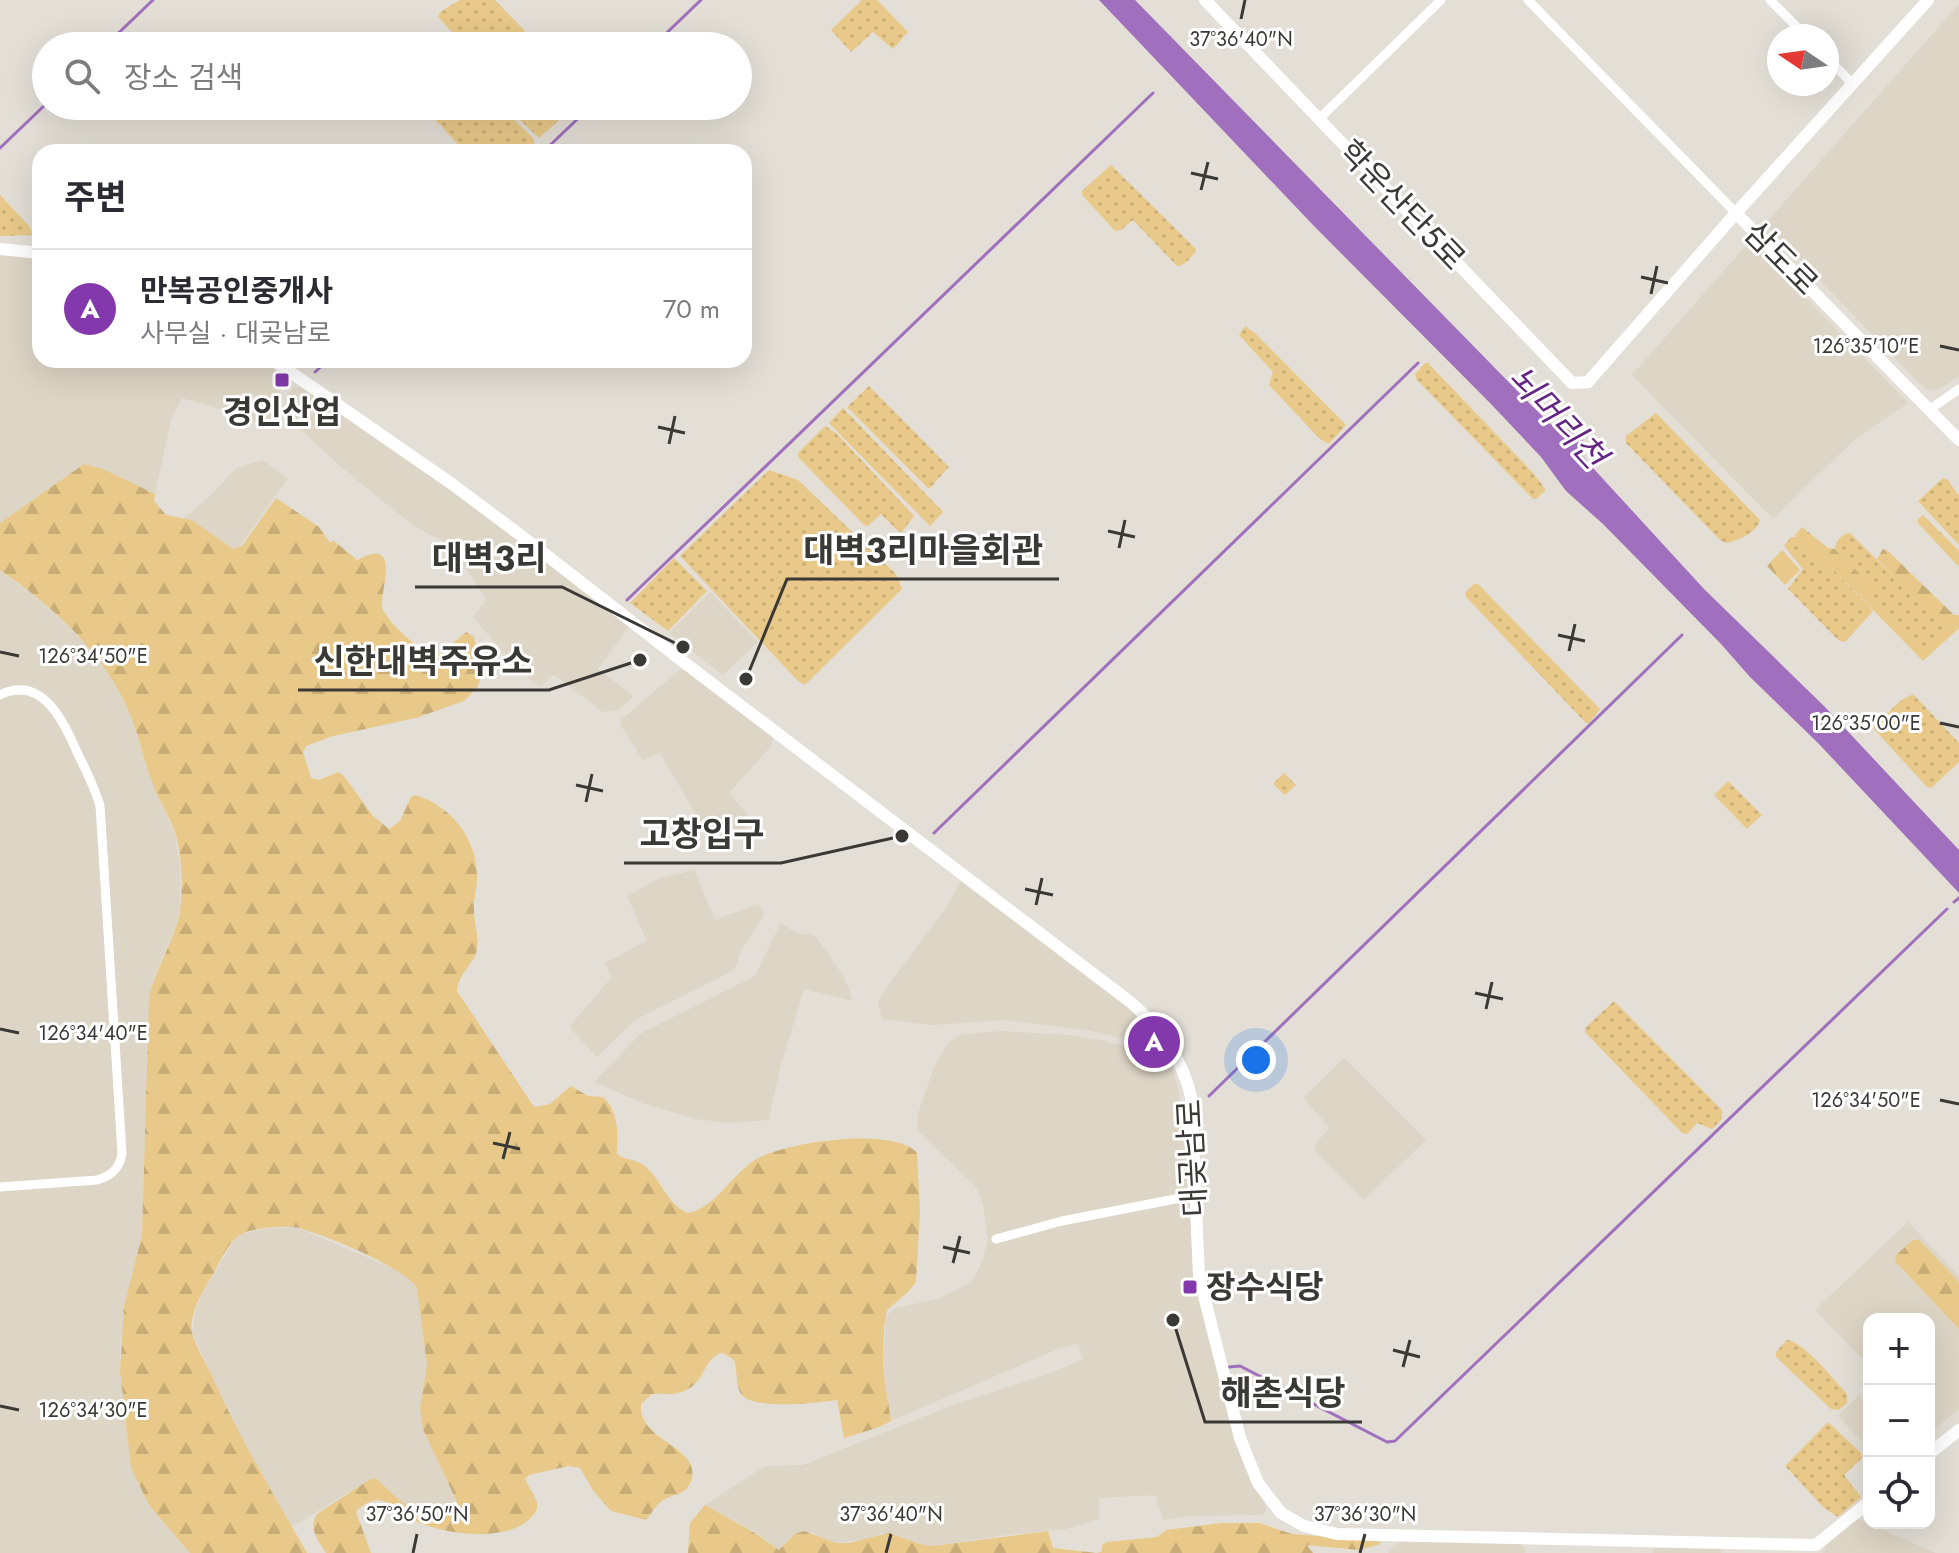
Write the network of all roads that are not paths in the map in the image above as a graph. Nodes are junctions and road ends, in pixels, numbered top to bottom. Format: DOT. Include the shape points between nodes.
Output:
graph roads {
  1 [pos="1205,0"];
  2 [pos="1441,0"];
  3 [pos="1528,0"];
  4 [pos="1770,0"];
  5 [pos="1928,0"];
  6 [pos="1794,24"];
  7 [pos="1839,70"];
  8 [pos="1853,84"];
  9 [pos="1319,119"];
  10 [pos="1736,213"];
  11 [pos="0,249"];
  12 [pos="32,252"];
  13 [pos="285,368"];
  14 [pos="1959,389"];
  15 [pos="1929,410"];
  16 [pos="1959,440"];
  17 [pos="0,695"];
  18 [pos="0,1187"];
  19 [pos="1196,1195"];
  20 [pos="996,1239"];
  21 [pos="1959,1430"];
  22 [pos="1935,1449"];
  23 [pos="1863,1507"];
  24 [pos="1816,1549"];
  1 -- 9 [label="street, 학운산단5로"];
  2 -- 9 [label="street"];
  3 -- 10 [label="street"];
  4 -- 6 [label="street"];
  5 -- 8 [label="street, 삼도로"];
  7 -- 8 [label="street"];
  8 -- 10 [label="street, 삼도로"];
  9 -- 10 [label="street, 학운산단5로" via="1572,383 1588,382"];
  10 -- 15 [label="street, 삼도로"];
  11 -- 12 [label="street"];
  13 -- 19 [label="street, 대곶남로" via="527,540 1143,1013 1184,1070 1193,1116"];
  14 -- 15 [label="street"];
  15 -- 16 [label="street, 삼도로"];
  17 -- 18 [label="street" via="23,690 54,708 100,806 122,1153 118,1168 105,1178"];
  19 -- 20 [label="street"];
  19 -- 24 [label="street, 대곶남로" via="1199,1276 1240,1438 1258,1483 1291,1521 1337,1534"];
  21 -- 22 [label="street"];
  23 -- 24 [label="street, 대곶남로"];
}
